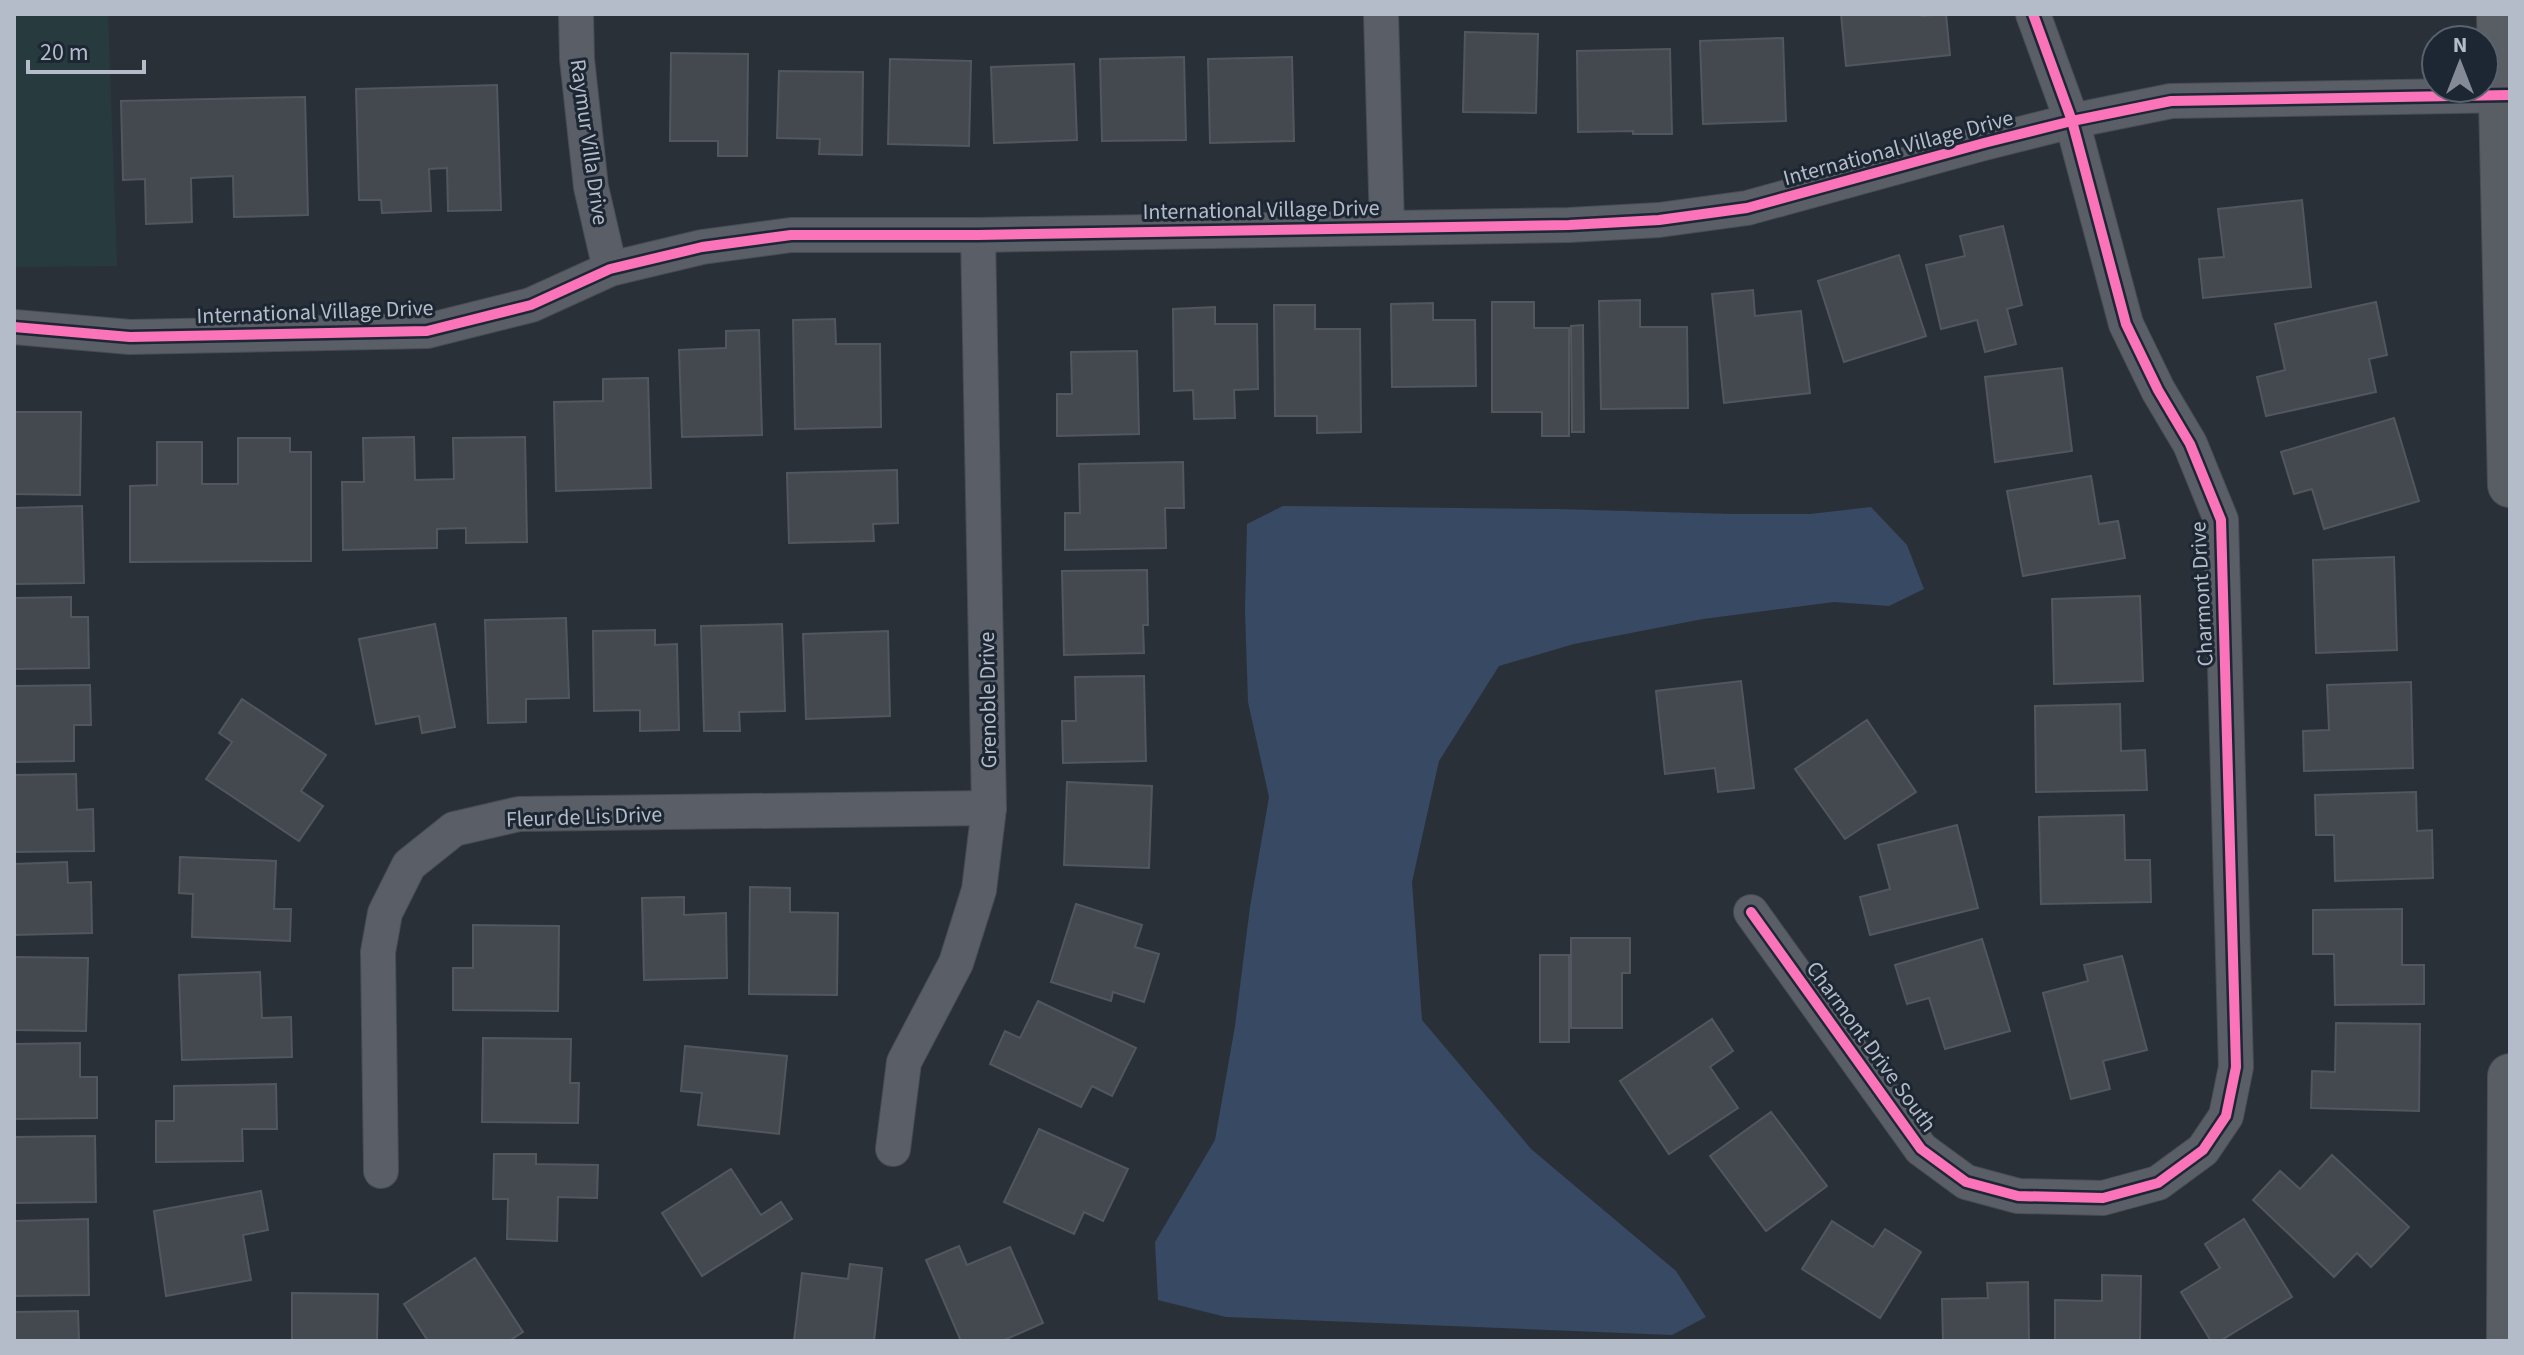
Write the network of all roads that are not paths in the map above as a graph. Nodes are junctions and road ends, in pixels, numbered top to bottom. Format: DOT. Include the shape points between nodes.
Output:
graph roads {
  1 [pos="576,14"];
  2 [pos="1381,14"];
  3 [pos="2033,14"];
  4 [pos="2499,14"];
  5 [pos="2506,95"];
  6 [pos="2072,121"];
  7 [pos="1387,227"];
  8 [pos="978,235"];
  9 [pos="610,269"];
  10 [pos="14,327"];
  11 [pos="2510,485"];
  12 [pos="989,808"];
  13 [pos="1751,912"];
  14 [pos="2510,1076"];
  15 [pos="893,1149"];
  16 [pos="2203,1150"];
  17 [pos="381,1171"];
  18 [pos="2509,1341"];
  1 -- 9 [label="street, Raymur Villa Drive" via="591,187"];
  2 -- 7 [label="street"];
  3 -- 6 [label="street, Charmont Drive"];
  4 -- 5 [label="street"];
  5 -- 6 [label="street, International Village Drive" via="2171,101"];
  5 -- 11 [label="street"];
  6 -- 7 [label="street, International Village Drive" via="1747,208 1569,225"];
  6 -- 16 [label="street, Charmont Drive" via="2126,324 2190,444 2221,520 2236,1067 2226,1116"];
  7 -- 8 [label="street, International Village Drive"];
  8 -- 9 [label="street, International Village Drive" via="791,235 702,247"];
  8 -- 12 [label="street, Grenoble Drive"];
  9 -- 10 [label="street, International Village Drive" via="531,305 427,331 130,337"];
  12 -- 15 [label="street, Grenoble Drive" via="979,890 956,963 904,1062"];
  12 -- 17 [label="street, Fleur de Lis Drive" via="519,814 454,829 409,865 385,913 378,952"];
  13 -- 16 [label="street, Charmont Drive South" via="1921,1149 1966,1182 2018,1196 2103,1198 2158,1183"];
  14 -- 18 [label="street"];
}
